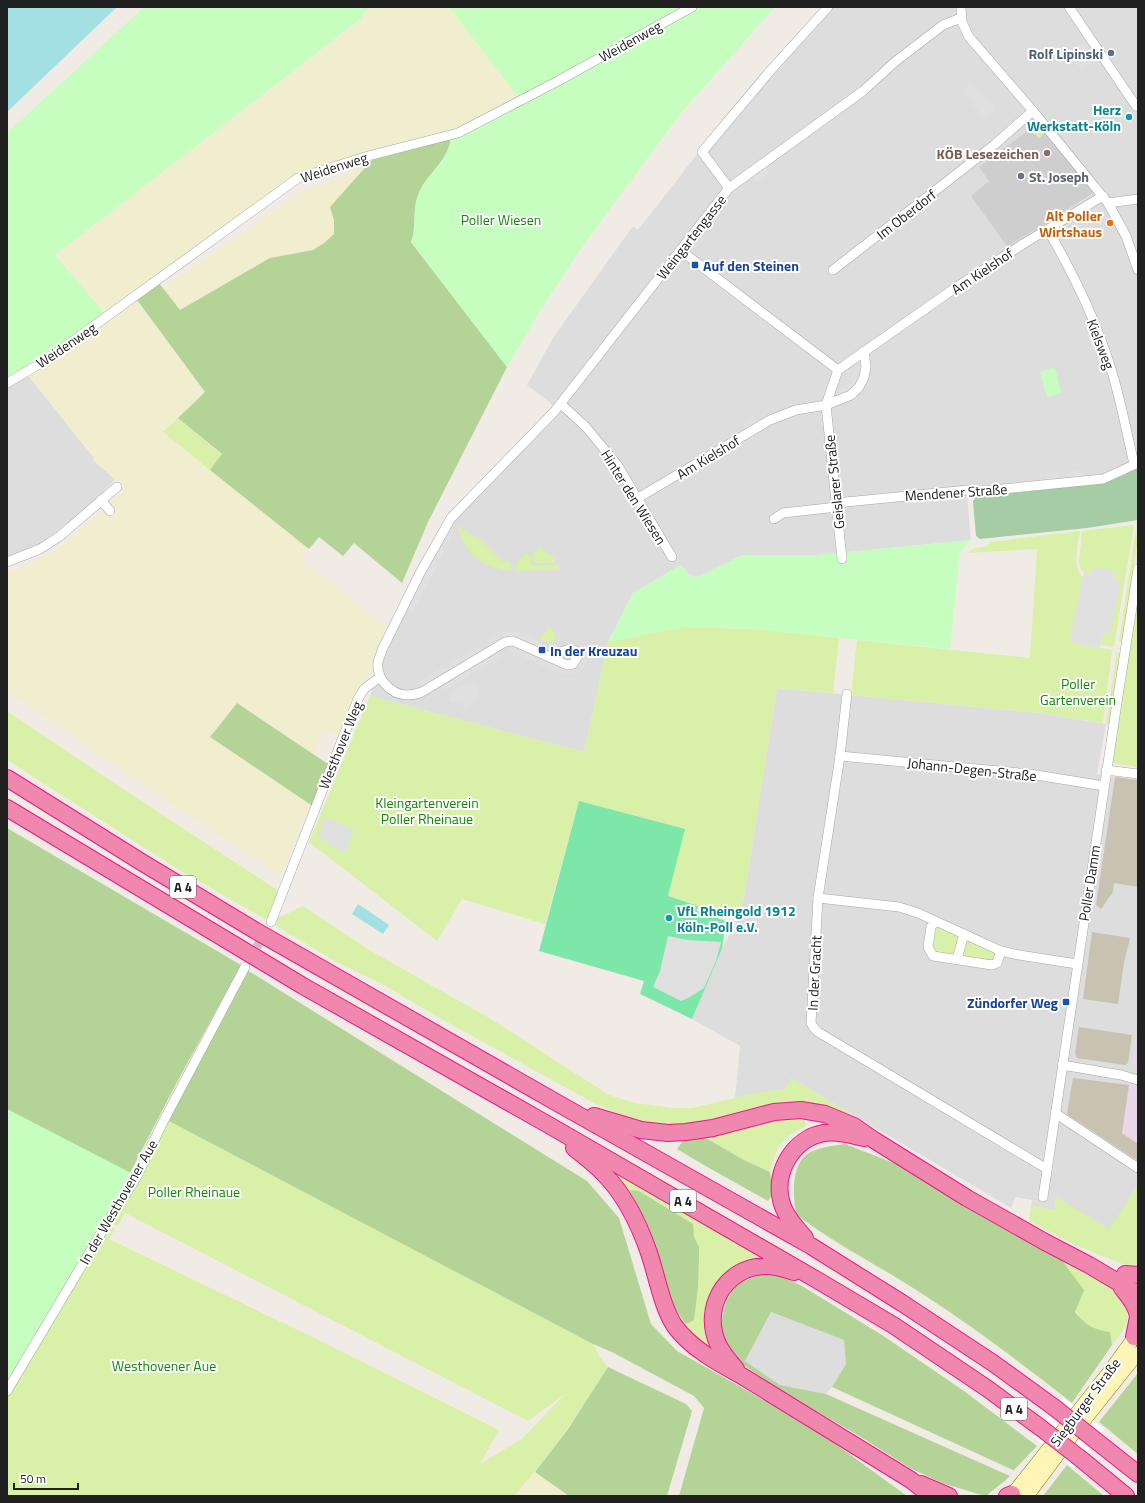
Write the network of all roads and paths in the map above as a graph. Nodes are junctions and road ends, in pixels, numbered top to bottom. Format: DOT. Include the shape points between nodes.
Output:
graph roads {
  1 [pos="692,7"];
  2 [pos="828,7"];
  3 [pos="961,7"];
  4 [pos="1069,7"];
  5 [pos="961,18"];
  6 [pos="1137,105"];
  7 [pos="1033,111"];
  8 [pos="728,188"];
  9 [pos="1138,199"];
  10 [pos="1106,200"];
  11 [pos="1048,230"];
  12 [pos="680,250"];
  13 [pos="833,270"];
  14 [pos="1138,270"];
  15 [pos="864,352"];
  16 [pos="838,370"];
  17 [pos="7,383"];
  18 [pos="561,404"];
  19 [pos="826,405"];
  20 [pos="1136,464"];
  21 [pos="117,487"];
  22 [pos="638,498"];
  23 [pos="101,500"];
  24 [pos="836,505"];
  25 [pos="110,511"];
  26 [pos="774,519"];
  27 [pos="672,557"];
  28 [pos="842,560"];
  29 [pos="7,562"];
  30 [pos="1138,569"];
  31 [pos="547,656"];
  32 [pos="380,677"];
  33 [pos="847,694"];
  34 [pos="840,756"];
  35 [pos="1106,770"];
  36 [pos="1138,774"];
  37 [pos="7,778"];
  38 [pos="1104,786"];
  39 [pos="7,808"];
  40 [pos="818,898"];
  41 [pos="271,922"];
  42 [pos="935,922"];
  43 [pos="964,934"];
  44 [pos="1000,951"];
  45 [pos="957,959"];
  46 [pos="1077,964"];
  47 [pos="245,967"];
  48 [pos="1062,1066"];
  49 [pos="1138,1080"];
  50 [pos="568,1109"];
  51 [pos="1055,1113"];
  52 [pos="547,1124"];
  53 [pos="874,1140"];
  54 [pos="1138,1168"];
  55 [pos="1047,1169"];
  56 [pos="1043,1197"];
  57 [pos="811,1246"];
  58 [pos="1129,1277"];
  59 [pos="817,1280"];
  60 [pos="1138,1294"];
  61 [pos="1138,1317"];
  62 [pos="1136,1334"];
  63 [pos="1138,1353"];
  64 [pos="742,1376"];
  65 [pos="7,1391"];
  66 [pos="1138,1474"];
  67 [pos="941,1495"];
  68 [pos="959,1496"];
  69 [pos="1014,1496"];
  70 [pos="1126,1496"];
  1 -- 17 [label="street, Weidenweg" via="458,133 368,156 298,178 48,359"];
  2 -- 8 [label="street" via="702,152"];
  3 -- 5 [label="street"];
  4 -- 6 [label="street"];
  5 -- 7 [label="street" via="969,38"];
  5 -- 8 [label="street, Weingartengasse" via="943,25 896,61 863,92"];
  7 -- 10 [label="street"];
  7 -- 13 [label="street, Im Oberdorf"];
  8 -- 12 [label="street, Weingartengasse"];
  9 -- 10 [label="street"];
  10 -- 11 [label="street, Am Kielshof"];
  10 -- 14 [label="street" via="1126,236"];
  11 -- 15 [label="street, Am Kielshof" via="955,288"];
  11 -- 20 [label="street, Kielsweg" via="1077,283 1103,348"];
  12 -- 16 [label="street"];
  12 -- 18 [label="street, Weingartengasse"];
  15 -- 16 [label="street, Am Kielshof"];
  15 -- 19 [label="street, Am Kielshof" via="866,367 859,387 851,395"];
  16 -- 19 [label="street"];
  18 -- 22 [label="street, Hinter den Wiesen" via="598,441 618,466"];
  18 -- 32 [label="street, Weingartengasse" via="451,518 382,650 378,663"];
  19 -- 22 [label="street, Am Kielshof" via="796,410 770,420"];
  19 -- 24 [label="street, Geislarer Straße"];
  20 -- 24 [label="street, Mendener Straße" via="1104,479 968,490"];
  21 -- 23 [label="street"];
  22 -- 27 [label="street, Hinter den Wiesen"];
  23 -- 25 [label="street"];
  23 -- 29 [label="street" via="60,536 40,549"];
  24 -- 26 [label="street, Mendener Straße" via="783,513"];
  24 -- 28 [label="street, Geislarer Straße"];
  30 -- 35 [label="street, Poller Damm"];
  31 -- 32 [label="street" via="513,642 505,642 413,695 393,691"];
  32 -- 41 [label="street, Westhover Weg" via="364,689 358,699"];
  33 -- 34 [label="street, In der Gracht"];
  34 -- 38 [label="street, Johann-Degen-Straße" via="1030,774"];
  34 -- 40 [label="street, In der Gracht"];
  35 -- 36 [label="street"];
  35 -- 38 [label="street, Poller Damm"];
  37 -- 50 [label="highway, A 4" via="256,931"];
  38 -- 46 [label="street, Poller Damm"];
  39 -- 52 [label="highway, A 4" via="303,986"];
  40 -- 42 [label="street" via="899,907"];
  40 -- 55 [label="street, In der Gracht" via="811,1015 814,1028"];
  42 -- 43 [label="street"];
  42 -- 45 [label="street" via="931,927 928,946 933,956"];
  43 -- 44 [label="street"];
  43 -- 45 [label="street"];
  44 -- 45 [label="street" via="997,963 992,965"];
  44 -- 46 [label="street"];
  46 -- 48 [label="street, Poller Damm"];
  47 -- 65 [label="street, In der Westhovener Aue" via="136,1176"];
  48 -- 49 [label="street"];
  48 -- 51 [label="street, Poller Damm"];
  50 -- 53 [label="highway" via="641,1130 668,1132 712,1128 774,1112 801,1110 825,1114 854,1126"];
  50 -- 57 [label="highway, A 4"];
  51 -- 54 [label="street"];
  51 -- 55 [label="street, Poller Damm"];
  52 -- 59 [label="highway, A 4"];
  52 -- 64 [label="highway" via="604,1174 634,1215 674,1325 689,1342 718,1363"];
  53 -- 57 [label="highway" via="842,1133 824,1133 796,1148 785,1161 779,1182 781,1200 788,1217"];
  53 -- 58 [label="highway" via="967,1198 1045,1242 1090,1265"];
  55 -- 56 [label="street, Poller Damm"];
  57 -- 66 [label="highway, A 4, bridge" via="980,1355 1055,1408"];
  58 -- 60 [label="highway"];
  58 -- 61 [label="highway" via="1132,1300"];
  59 -- 64 [label="highway" via="777,1267 764,1266 739,1273 728,1281 718,1295 713,1311 713,1328 718,1345"];
  59 -- 70 [label="highway, A 4, bridge" via="893,1325 988,1389"];
  61 -- 62 [label="highway"];
  62 -- 69 [label="main road, Siegburger Straße"];
  63 -- 69 [label="main road, Siegburger Straße" via="1071,1437"];
  64 -- 67 [label="highway" via="911,1480"];
  67 -- 68 [label="highway"];
}
